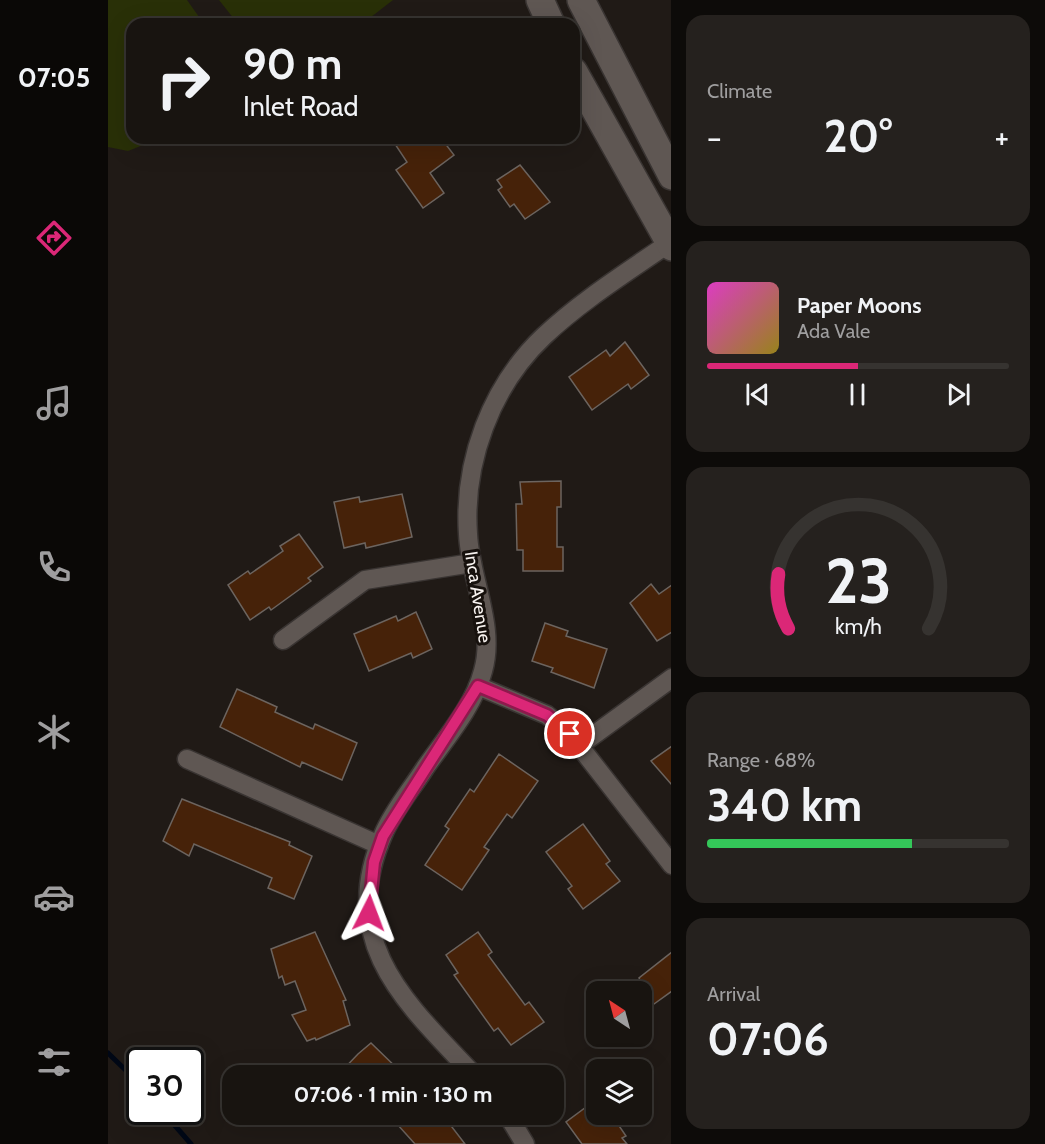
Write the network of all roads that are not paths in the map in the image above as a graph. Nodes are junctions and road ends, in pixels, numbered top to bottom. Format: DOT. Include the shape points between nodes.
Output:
graph roads {
  1 [pos="540,0"];
  2 [pos="580,0"];
  3 [pos="548,18"];
  4 [pos="580,83"];
  5 [pos="671,174"];
  6 [pos="671,244"];
  7 [pos="472,563"];
  8 [pos="283,640"];
  9 [pos="671,679"];
  10 [pos="478,686"];
  11 [pos="580,745"];
  12 [pos="187,759"];
  13 [pos="379,845"];
  14 [pos="671,864"];
  15 [pos="465,1065"];
  16 [pos="514,1125"];
  17 [pos="525,1144"];
  1 -- 3 [label="main road"];
  2 -- 5 [label="main road"];
  4 -- 6 [label="main road"];
  6 -- 7 [label="street, Inca Avenue" via="544,336 498,395 472,464 468,499"];
  7 -- 8 [label="street" via="365,580"];
  7 -- 10 [label="street, Inca Avenue" via="487,654"];
  9 -- 11 [label="street"];
  10 -- 11 [label="street" via="547,715"];
  10 -- 13 [label="street, Inca Avenue" via="395,812"];
  11 -- 14 [label="street"];
  12 -- 13 [label="street"];
  13 -- 15 [label="street, Inca Avenue" via="369,889 369,913 382,965 413,1010"];
  16 -- 17 [label="street"];
}
